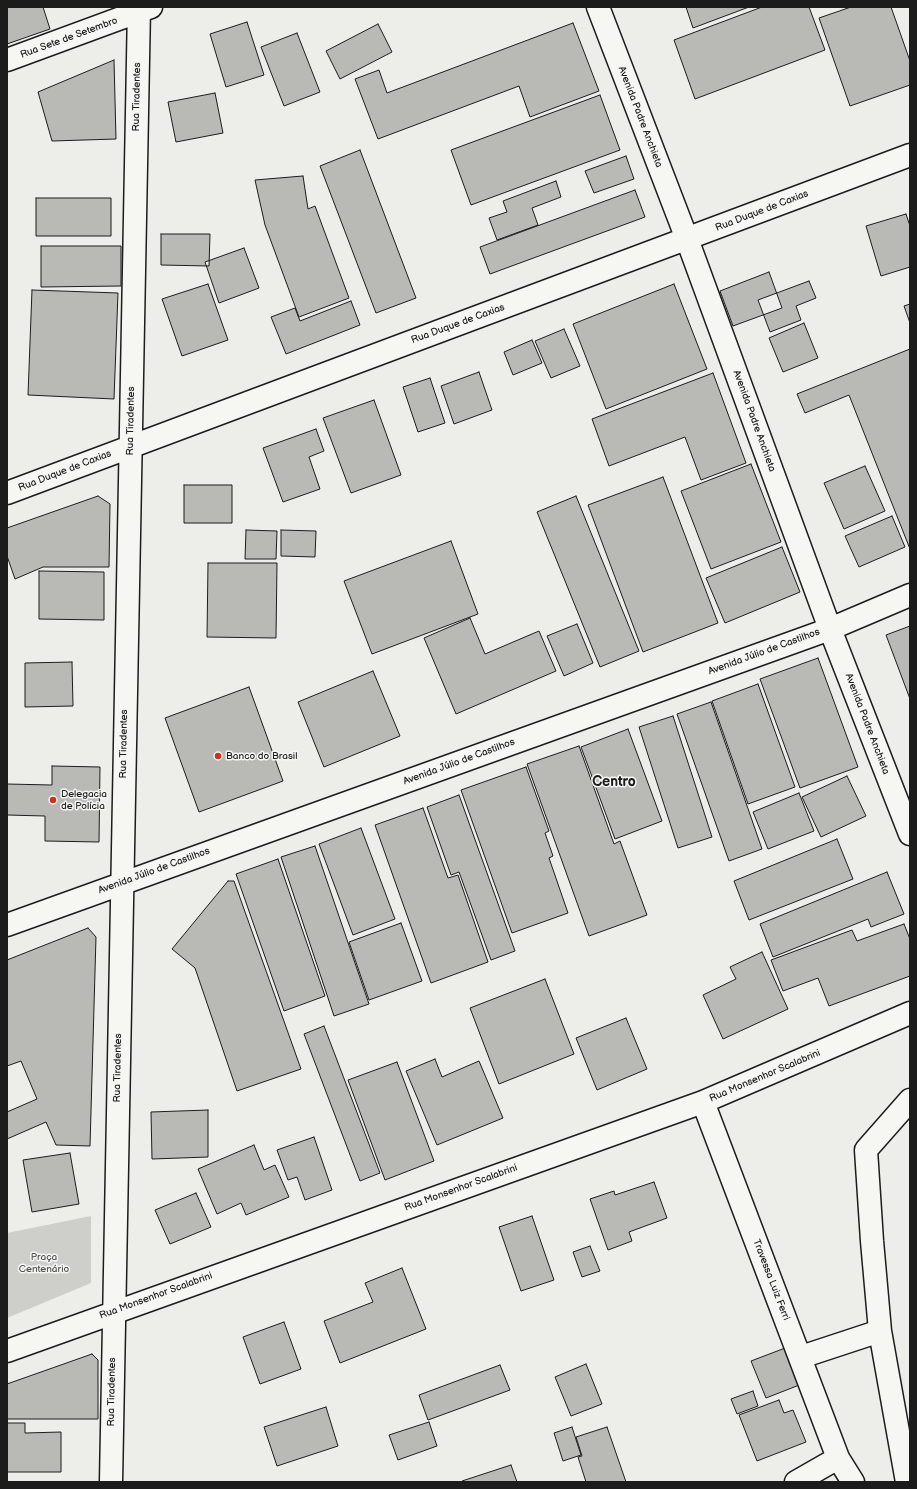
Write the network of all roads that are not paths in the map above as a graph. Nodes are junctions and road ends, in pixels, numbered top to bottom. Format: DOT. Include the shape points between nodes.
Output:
graph roads {
  1 [pos="598,7"];
  2 [pos="143,9"];
  3 [pos="7,60"];
  4 [pos="910,155"];
  5 [pos="687,239"];
  6 [pos="131,446"];
  7 [pos="7,493"];
  8 [pos="910,595"];
  9 [pos="830,629"];
  10 [pos="910,834"];
  11 [pos="121,883"];
  12 [pos="7,925"];
  13 [pos="910,1013"];
  14 [pos="910,1100"];
  15 [pos="703,1102"];
  16 [pos="114,1311"];
  17 [pos="880,1331"];
  18 [pos="7,1351"];
  19 [pos="801,1357"];
  20 [pos="838,1458"];
  21 [pos="111,1482"];
  22 [pos="796,1482"];
  23 [pos="853,1482"];
  24 [pos="907,1482"];
  1 -- 5 [label="street, Avenida Padre Anchieta"];
  2 -- 3 [label="street, Rua Sete de Setembro"];
  2 -- 6 [label="street, Rua Tiradentes"];
  4 -- 5 [label="street, Rua Duque de Caxias"];
  5 -- 6 [label="street, Rua Duque de Caxias"];
  5 -- 9 [label="street, Avenida Padre Anchieta"];
  6 -- 7 [label="street, Rua Duque de Caxias"];
  6 -- 11 [label="street, Rua Tiradentes"];
  8 -- 9 [label="street, Avenida Júlio de Castilhos"];
  9 -- 10 [label="street, Avenida Padre Anchieta"];
  9 -- 11 [label="street, Avenida Júlio de Castilhos"];
  11 -- 12 [label="street, Avenida Júlio de Castilhos"];
  11 -- 16 [label="street, Rua Tiradentes"];
  13 -- 15 [label="street, Rua Monsenhor Scalabrini"];
  14 -- 17 [label="street" via="866,1150"];
  15 -- 16 [label="street, Rua Monsenhor Scalabrini"];
  15 -- 19 [label="street, Travessa Luiz Ferri"];
  16 -- 18 [label="street, Rua Monsenhor Scalabrini"];
  16 -- 21 [label="street, Rua Tiradentes"];
  17 -- 19 [label="street"];
  17 -- 24 [label="street"];
  19 -- 20 [label="street, Travessa Luiz Ferri"];
  20 -- 22 [label="street"];
  20 -- 23 [label="street, Travessa Luiz Ferri"];
}
